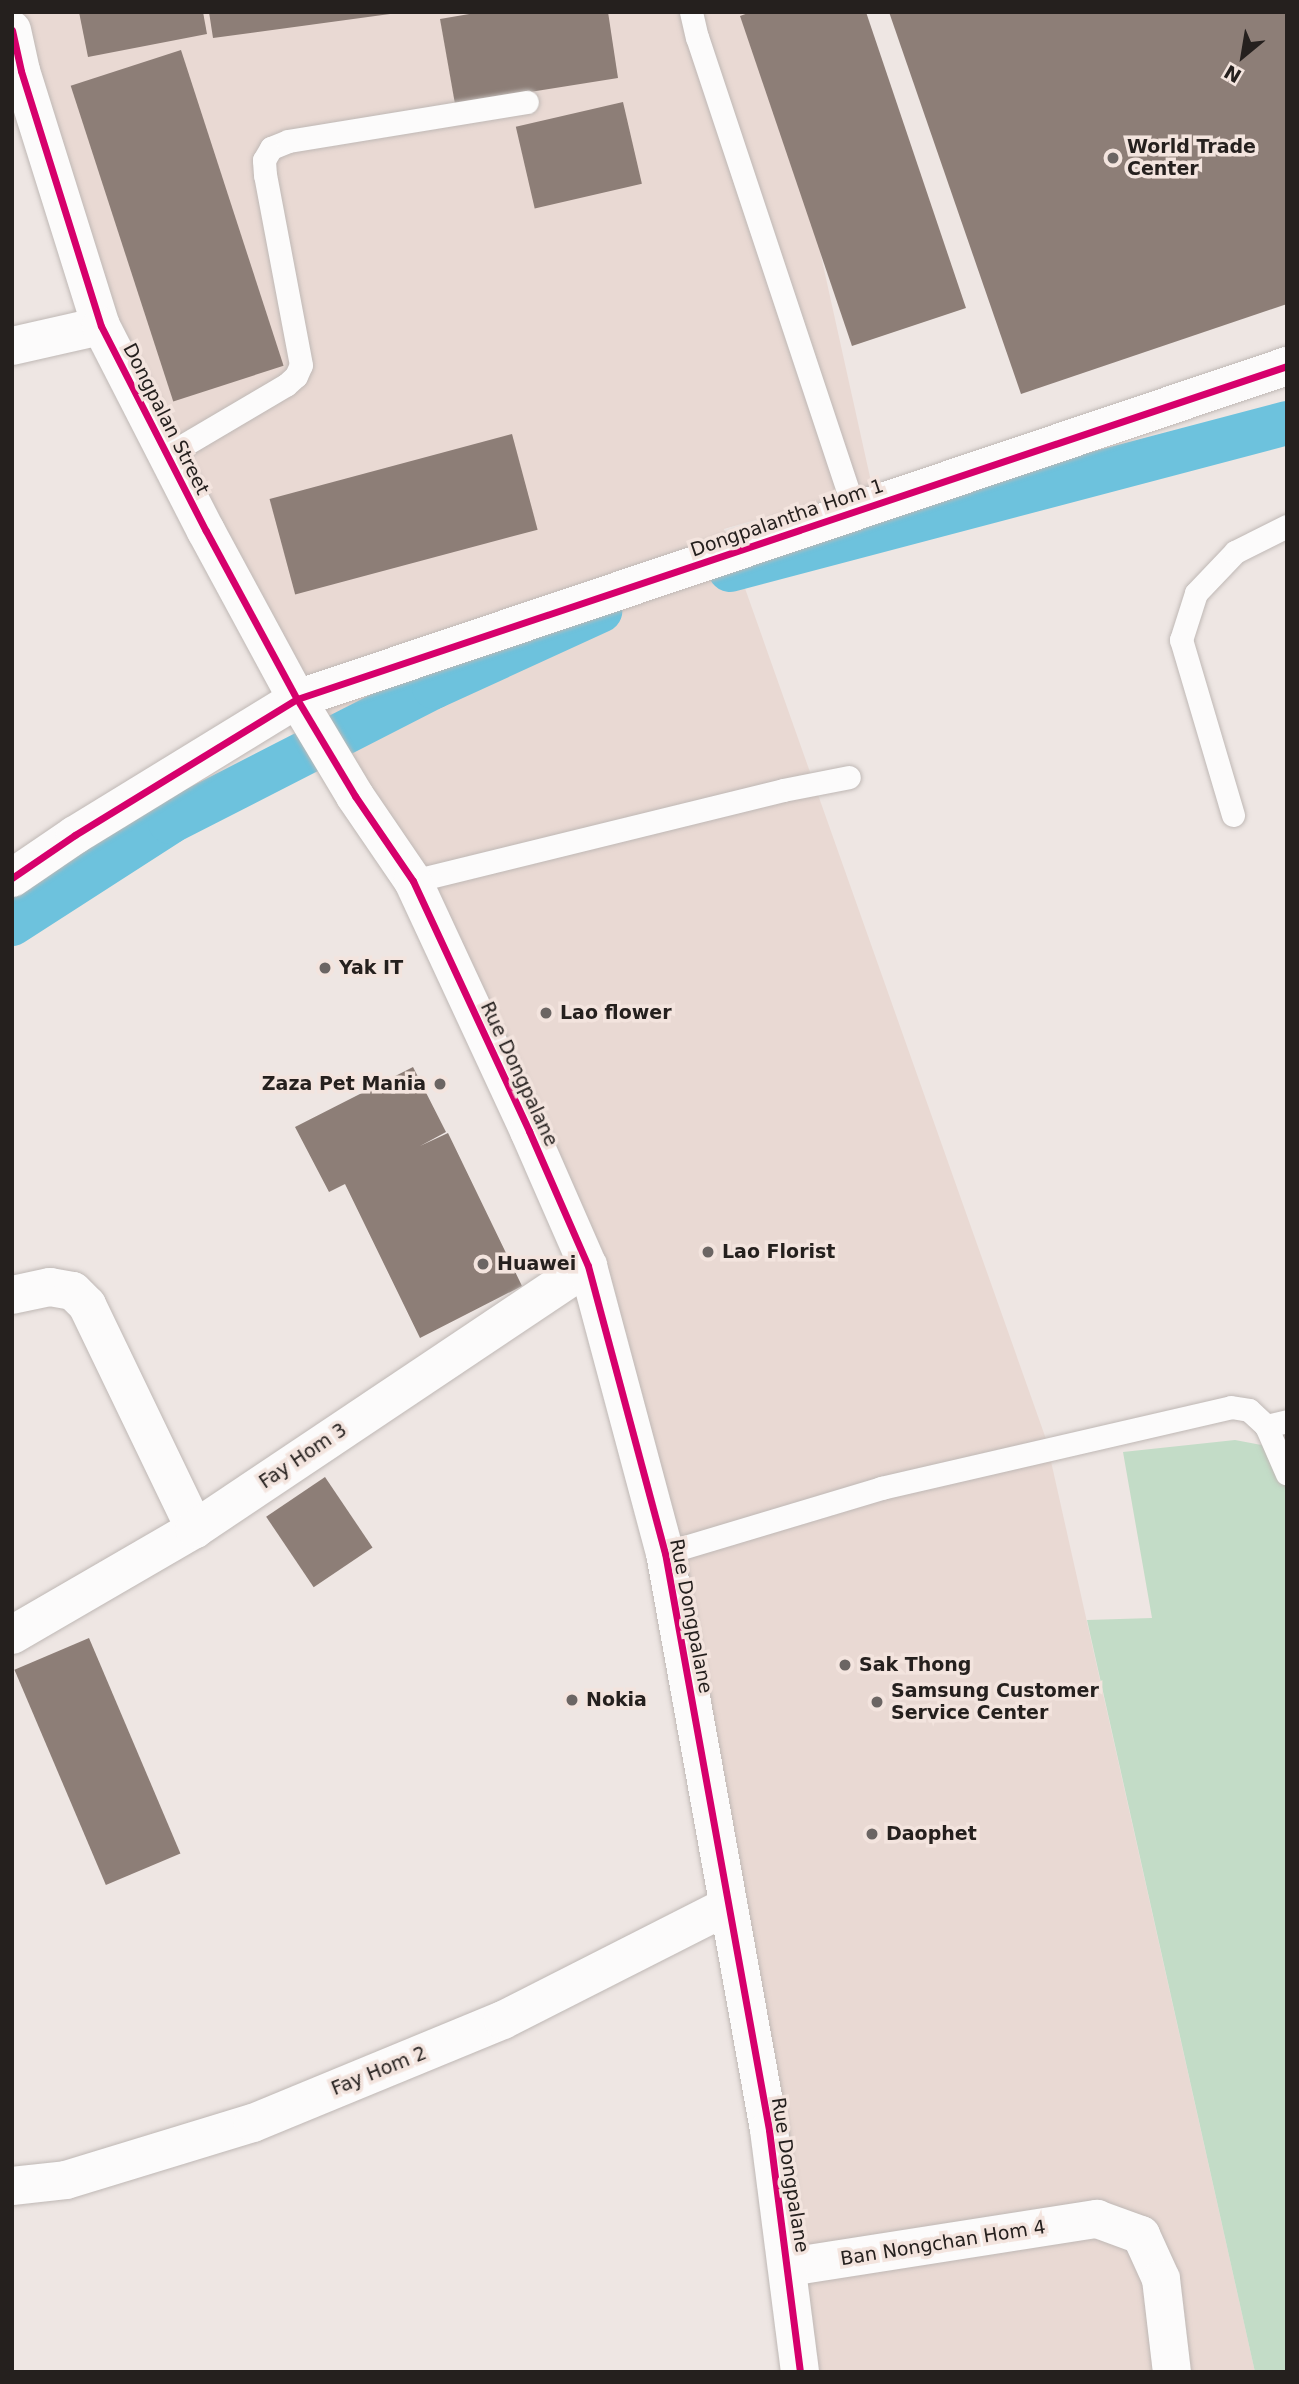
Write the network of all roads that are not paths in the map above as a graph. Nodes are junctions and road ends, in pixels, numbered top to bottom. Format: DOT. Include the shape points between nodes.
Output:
graph roads {
  1 [pos="691,12"];
  2 [pos="12,30"];
  3 [pos="527,102"];
  4 [pos="101,326"];
  5 [pos="12,346"];
  6 [pos="1287,366"];
  7 [pos="167,455"];
  8 [pos="855,512"];
  9 [pos="1287,526"];
  10 [pos="297,699"];
  11 [pos="849,777"];
  12 [pos="355,796"];
  13 [pos="1233,815"];
  14 [pos="12,878"];
  15 [pos="413,881"];
  16 [pos="588,1266"];
  17 [pos="12,1295"];
  18 [pos="1276,1423"];
  19 [pos="1287,1474"];
  20 [pos="195,1529"];
  21 [pos="665,1553"];
  22 [pos="12,1634"];
  23 [pos="728,1906"];
  24 [pos="12,2186"];
  25 [pos="789,2267"];
  26 [pos="800,2372"];
  27 [pos="1171,2372"];
  1 -- 8 [label="lane"];
  2 -- 4 [label="street, Dongpalan Street"];
  3 -- 7 [label="lane" via="288,141 271,148 264,160 265,175 301,365 286,385"];
  4 -- 5 [label="street"];
  4 -- 7 [label="street, Dongpalan Street"];
  6 -- 8 [label="street, Dongpalantha Hom 1"];
  7 -- 10 [label="street, Dongpalan Street"];
  8 -- 10 [label="street, Dongpalantha Hom 1"];
  9 -- 13 [label="lane" via="1235,552 1196,593 1181,640"];
  10 -- 12 [label="street, Dongpalan Street"];
  10 -- 14 [label="street, Dongpalantha Hom 1"];
  11 -- 15 [label="lane"];
  12 -- 15 [label="street, Rue Dongpalane"];
  15 -- 16 [label="street, Rue Dongpalane"];
  16 -- 20 [label="street, Fay Hom 3"];
  16 -- 21 [label="street, Rue Dongpalane"];
  17 -- 20 [label="street" via="50,1287 73,1291 87,1305"];
  18 -- 19 [label="lane"];
  18 -- 21 [label="lane" via="1231,1407 881,1488"];
  20 -- 22 [label="street, Fay Hom 3"];
  21 -- 23 [label="street, Rue Dongpalane"];
  23 -- 24 [label="street, Fay Hom 2" via="503,2020 253,2123 66,2180"];
  23 -- 25 [label="street, Rue Dongpalane"];
  25 -- 26 [label="street, Rue Dongpalane"];
  25 -- 27 [label="street, Ban Nongchan Hom 4" via="1097,2218 1141,2235 1161,2279"];
}
